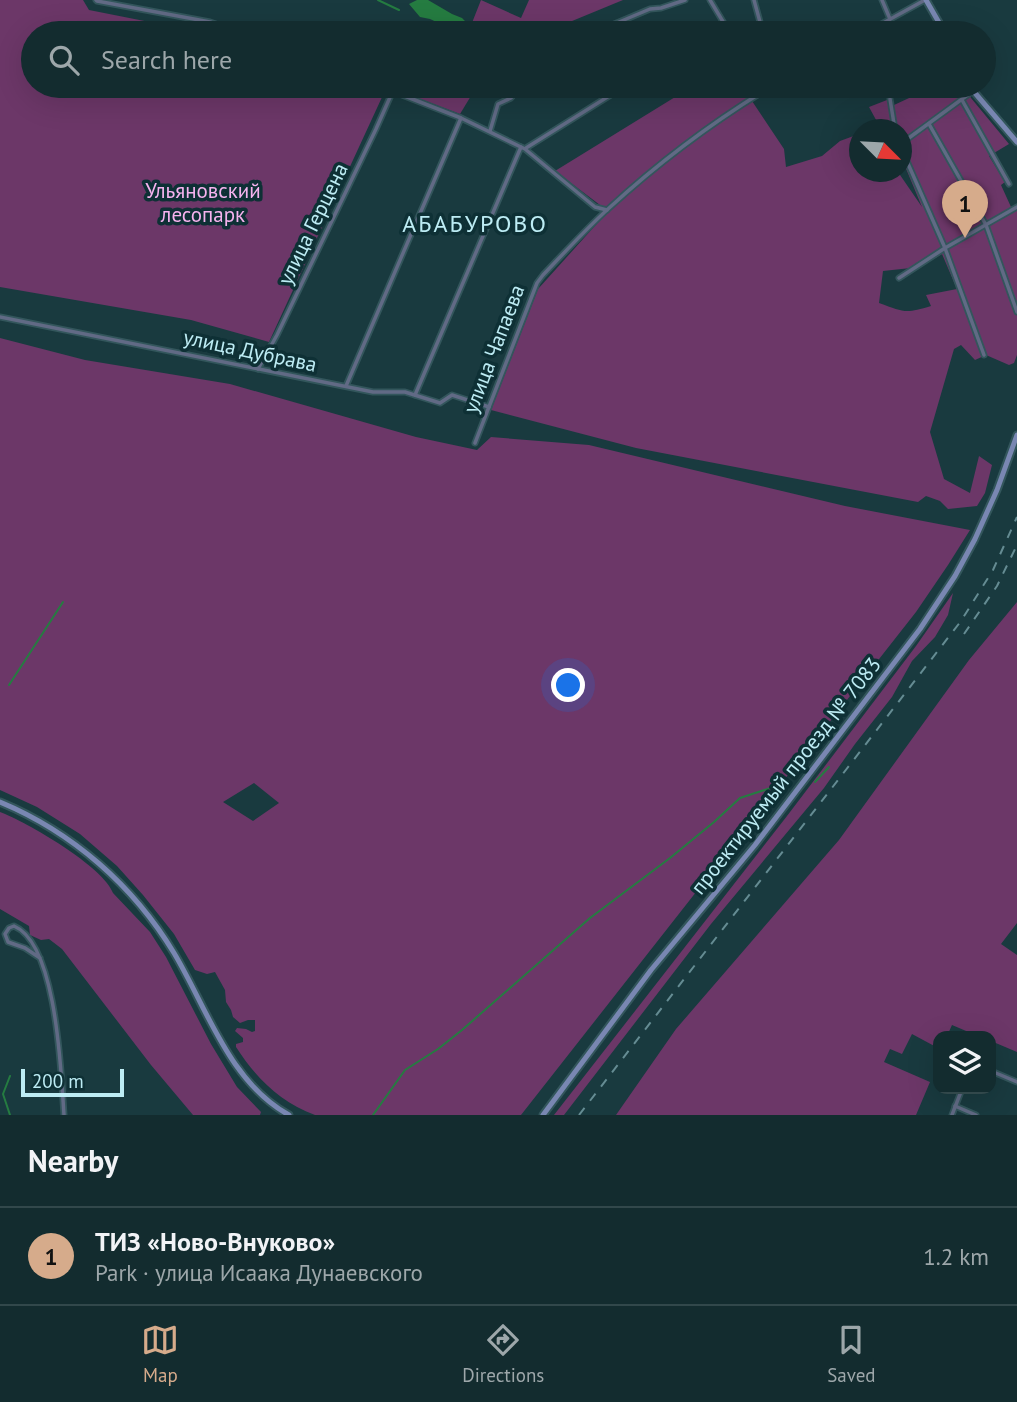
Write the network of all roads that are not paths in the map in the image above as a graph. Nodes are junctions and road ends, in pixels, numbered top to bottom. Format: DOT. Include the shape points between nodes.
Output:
graph roads {
  1 [pos="96,0"];
  2 [pos="685,0"];
  3 [pos="710,0"];
  4 [pos="754,0"];
  5 [pos="882,0"];
  6 [pos="926,0"];
  7 [pos="890,19"];
  8 [pos="205,21"];
  9 [pos="622,21"];
  10 [pos="723,21"];
  11 [pos="760,21"];
  12 [pos="886,21"];
  13 [pos="937,21"];
  14 [pos="389,98"];
  15 [pos="416,98"];
  16 [pos="509,98"];
  17 [pos="605,98"];
  18 [pos="751,98"];
  19 [pos="979,98"];
  20 [pos="890,99"];
  21 [pos="962,100"];
  22 [pos="461,118"];
  23 [pos="893,119"];
  24 [pos="929,124"];
  25 [pos="490,131"];
  26 [pos="912,136"];
  27 [pos="1017,142"];
  28 [pos="523,148"];
  29 [pos="912,174"];
  30 [pos="1009,184"];
  31 [pos="1017,207"];
  32 [pos="607,210"];
  33 [pos="986,225"];
  34 [pos="945,248"];
  35 [pos="899,278"];
  36 [pos="1017,312"];
  37 [pos="0,317"];
  38 [pos="984,355"];
  39 [pos="258,369"];
  40 [pos="346,387"];
  41 [pos="415,395"];
  42 [pos="489,407"];
  43 [pos="1017,435"];
  44 [pos="475,443"];
  45 [pos="0,802"];
  46 [pos="40,958"];
  47 [pos="996,1073"];
  48 [pos="1017,1082"];
  49 [pos="960,1094"];
  50 [pos="955,1106"];
  51 [pos="64,1115"];
  52 [pos="289,1115"];
  53 [pos="543,1115"];
  54 [pos="952,1115"];
  55 [pos="976,1115"];
  1 -- 8 [label="street"];
  2 -- 9 [label="street"];
  3 -- 10 [label="street"];
  4 -- 11 [label="street"];
  5 -- 7 [label="street"];
  6 -- 7 [label="street"];
  6 -- 13 [label="main road"];
  7 -- 12 [label="street"];
  14 -- 39 [label="street, улица Герцена"];
  15 -- 22 [label="street"];
  16 -- 25 [label="street" via="498,104"];
  17 -- 28 [label="street"];
  18 -- 32 [label="street, улица Чапаева"];
  19 -- 27 [label="main road"];
  20 -- 23 [label="street"];
  21 -- 24 [label="street"];
  21 -- 30 [label="street"];
  22 -- 25 [label="street"];
  22 -- 40 [label="street"];
  24 -- 26 [label="street"];
  24 -- 33 [label="street"];
  25 -- 28 [label="street"];
  28 -- 32 [label="street" via="595,207"];
  28 -- 41 [label="street"];
  29 -- 34 [label="street"];
  31 -- 33 [label="street"];
  32 -- 42 [label="street, улица Чапаева" via="537,283"];
  33 -- 34 [label="street"];
  33 -- 36 [label="street"];
  34 -- 35 [label="street"];
  34 -- 38 [label="street"];
  37 -- 39 [label="street, улица Дубрава"];
  39 -- 40 [label="street, улица Дубрава"];
  40 -- 41 [label="street, улица Дубрава"];
  41 -- 42 [label="street, улица Дубрава" via="440,403 452,395"];
  42 -- 44 [label="street, улица Чапаева"];
  43 -- 53 [label="main road, проектируемый проезд № 7083" via="975,539 920,629"];
  45 -- 52 [label="main road" via="54,830 118,881 162,933 249,1083"];
  46 -- 46 [label="street" via="24,931 14,926 6,931 8,942"];
  46 -- 51 [label="street" via="53,1004"];
  47 -- 48 [label="street"];
  49 -- 50 [label="street"];
  50 -- 54 [label="street"];
  50 -- 55 [label="street"];
}
